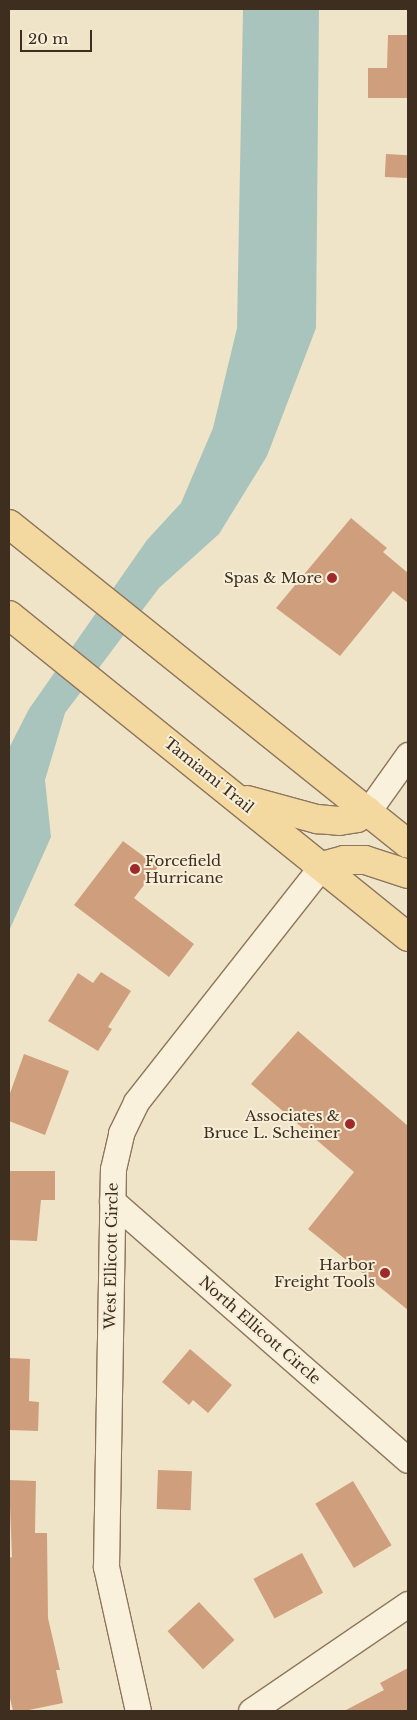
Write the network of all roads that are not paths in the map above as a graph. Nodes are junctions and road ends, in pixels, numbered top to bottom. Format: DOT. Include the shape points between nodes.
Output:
graph roads {
  1 [pos="9,524"];
  2 [pos="9,615"];
  3 [pos="408,755"];
  4 [pos="236,797"];
  5 [pos="368,811"];
  6 [pos="408,844"];
  7 [pos="322,866"];
  8 [pos="408,874"];
  9 [pos="408,937"];
  10 [pos="112,1201"];
  11 [pos="408,1460"];
  12 [pos="408,1604"];
  13 [pos="138,1711"];
  14 [pos="251,1711"];
  1 -- 5 [label="main road"];
  2 -- 4 [label="main road, Tamiami Trail"];
  3 -- 5 [label="street"];
  4 -- 5 [label="main road" via="317,819 339,821 357,818"];
  4 -- 7 [label="main road, Tamiami Trail"];
  5 -- 6 [label="main road"];
  7 -- 8 [label="main road" via="344,860 365,860"];
  7 -- 9 [label="main road, Tamiami Trail"];
  7 -- 10 [label="street, West Ellicott Circle" via="136,1102 121,1133 113,1169"];
  10 -- 11 [label="street, North Ellicott Circle"];
  10 -- 13 [label="street, West Ellicott Circle" via="106,1567"];
  12 -- 14 [label="street"];
}
